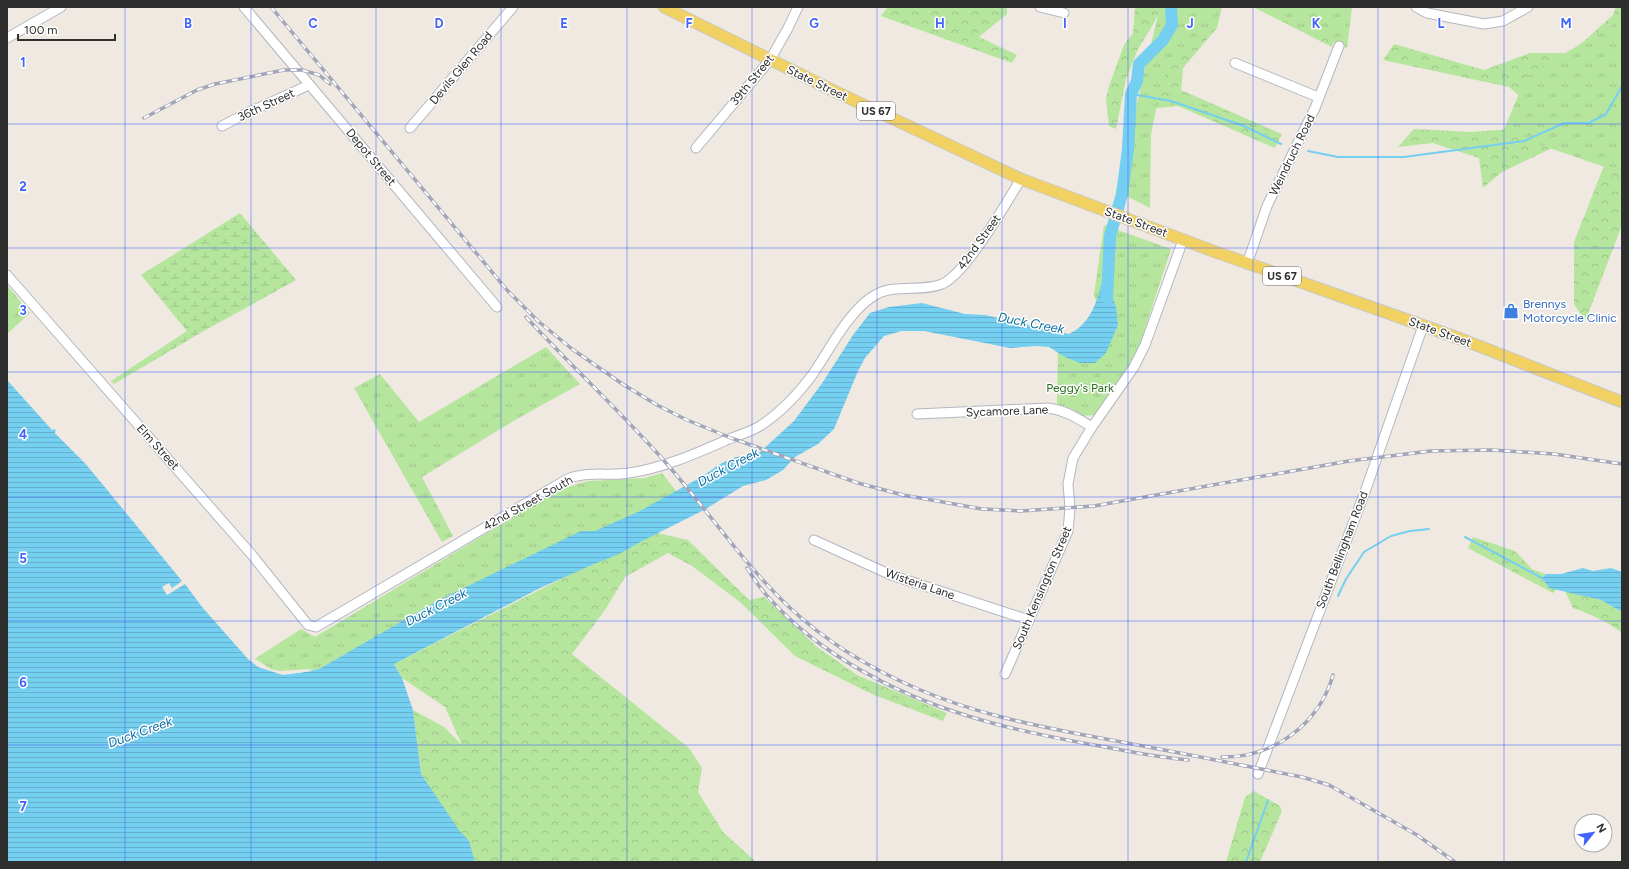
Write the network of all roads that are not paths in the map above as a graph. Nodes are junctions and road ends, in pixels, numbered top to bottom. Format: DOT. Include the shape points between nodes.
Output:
graph roads {
  1 [pos="61,7"];
  2 [pos="244,7"];
  3 [pos="513,7"];
  4 [pos="664,7"];
  5 [pos="798,7"];
  6 [pos="1040,7"];
  7 [pos="1416,7"];
  8 [pos="1528,7"];
  9 [pos="1064,13"];
  10 [pos="7,38"];
  11 [pos="1339,46"];
  12 [pos="770,60"];
  13 [pos="1235,63"];
  14 [pos="309,85"];
  15 [pos="1318,97"];
  16 [pos="222,126"];
  17 [pos="410,128"];
  18 [pos="696,148"];
  19 [pos="1021,179"];
  20 [pos="1183,240"];
  21 [pos="1247,264"];
  22 [pos="7,275"];
  23 [pos="497,307"];
  24 [pos="1423,326"];
  25 [pos="802,387"];
  26 [pos="1622,402"];
  27 [pos="917,414"];
  28 [pos="1092,427"];
  29 [pos="814,540"];
  30 [pos="1029,620"];
  31 [pos="306,622"];
  32 [pos="1005,674"];
  33 [pos="1258,774"];
  1 -- 10 [label="street"];
  2 -- 14 [label="street, Depot Street"];
  3 -- 17 [label="street, Devils Glen Road"];
  4 -- 12 [label="main road, State Street / US 67"];
  5 -- 12 [label="street, 39th Street"];
  6 -- 9 [label="street"];
  7 -- 8 [label="street" via="1427,13 1484,24 1503,21"];
  11 -- 15 [label="street, Weindruch Road"];
  12 -- 18 [label="street, 39th Street"];
  12 -- 19 [label="main road, State Street / US 67"];
  13 -- 15 [label="street"];
  14 -- 16 [label="street, 36th Street"];
  14 -- 23 [label="street, Depot Street"];
  15 -- 21 [label="street, Weindruch Road" via="1268,206"];
  19 -- 20 [label="main road, State Street / US 67"];
  19 -- 25 [label="street, 42nd Street" via="990,230 955,276 942,285 877,293 862,305 838,334"];
  20 -- 21 [label="main road, State Street / US 67"];
  20 -- 28 [label="street, South Kensington Street" via="1145,345 1134,367"];
  21 -- 24 [label="main road, State Street / US 67"];
  22 -- 31 [label="street, Elm Street" via="248,549"];
  24 -- 26 [label="main road, State Street / US 67"];
  24 -- 33 [label="street, South Bellingham Road" via="1366,489"];
  25 -- 31 [label="street, 42nd Street South" via="776,414 759,427 667,464 629,473 577,476 564,481 316,627"];
  27 -- 28 [label="street, Sycamore Lane" via="1048,408 1058,409"];
  28 -- 30 [label="street, South Kensington Street" via="1073,458 1070,470 1068,531"];
  29 -- 30 [label="street, Wisteria Lane" via="891,575"];
  30 -- 32 [label="street, South Kensington Street"];
}
